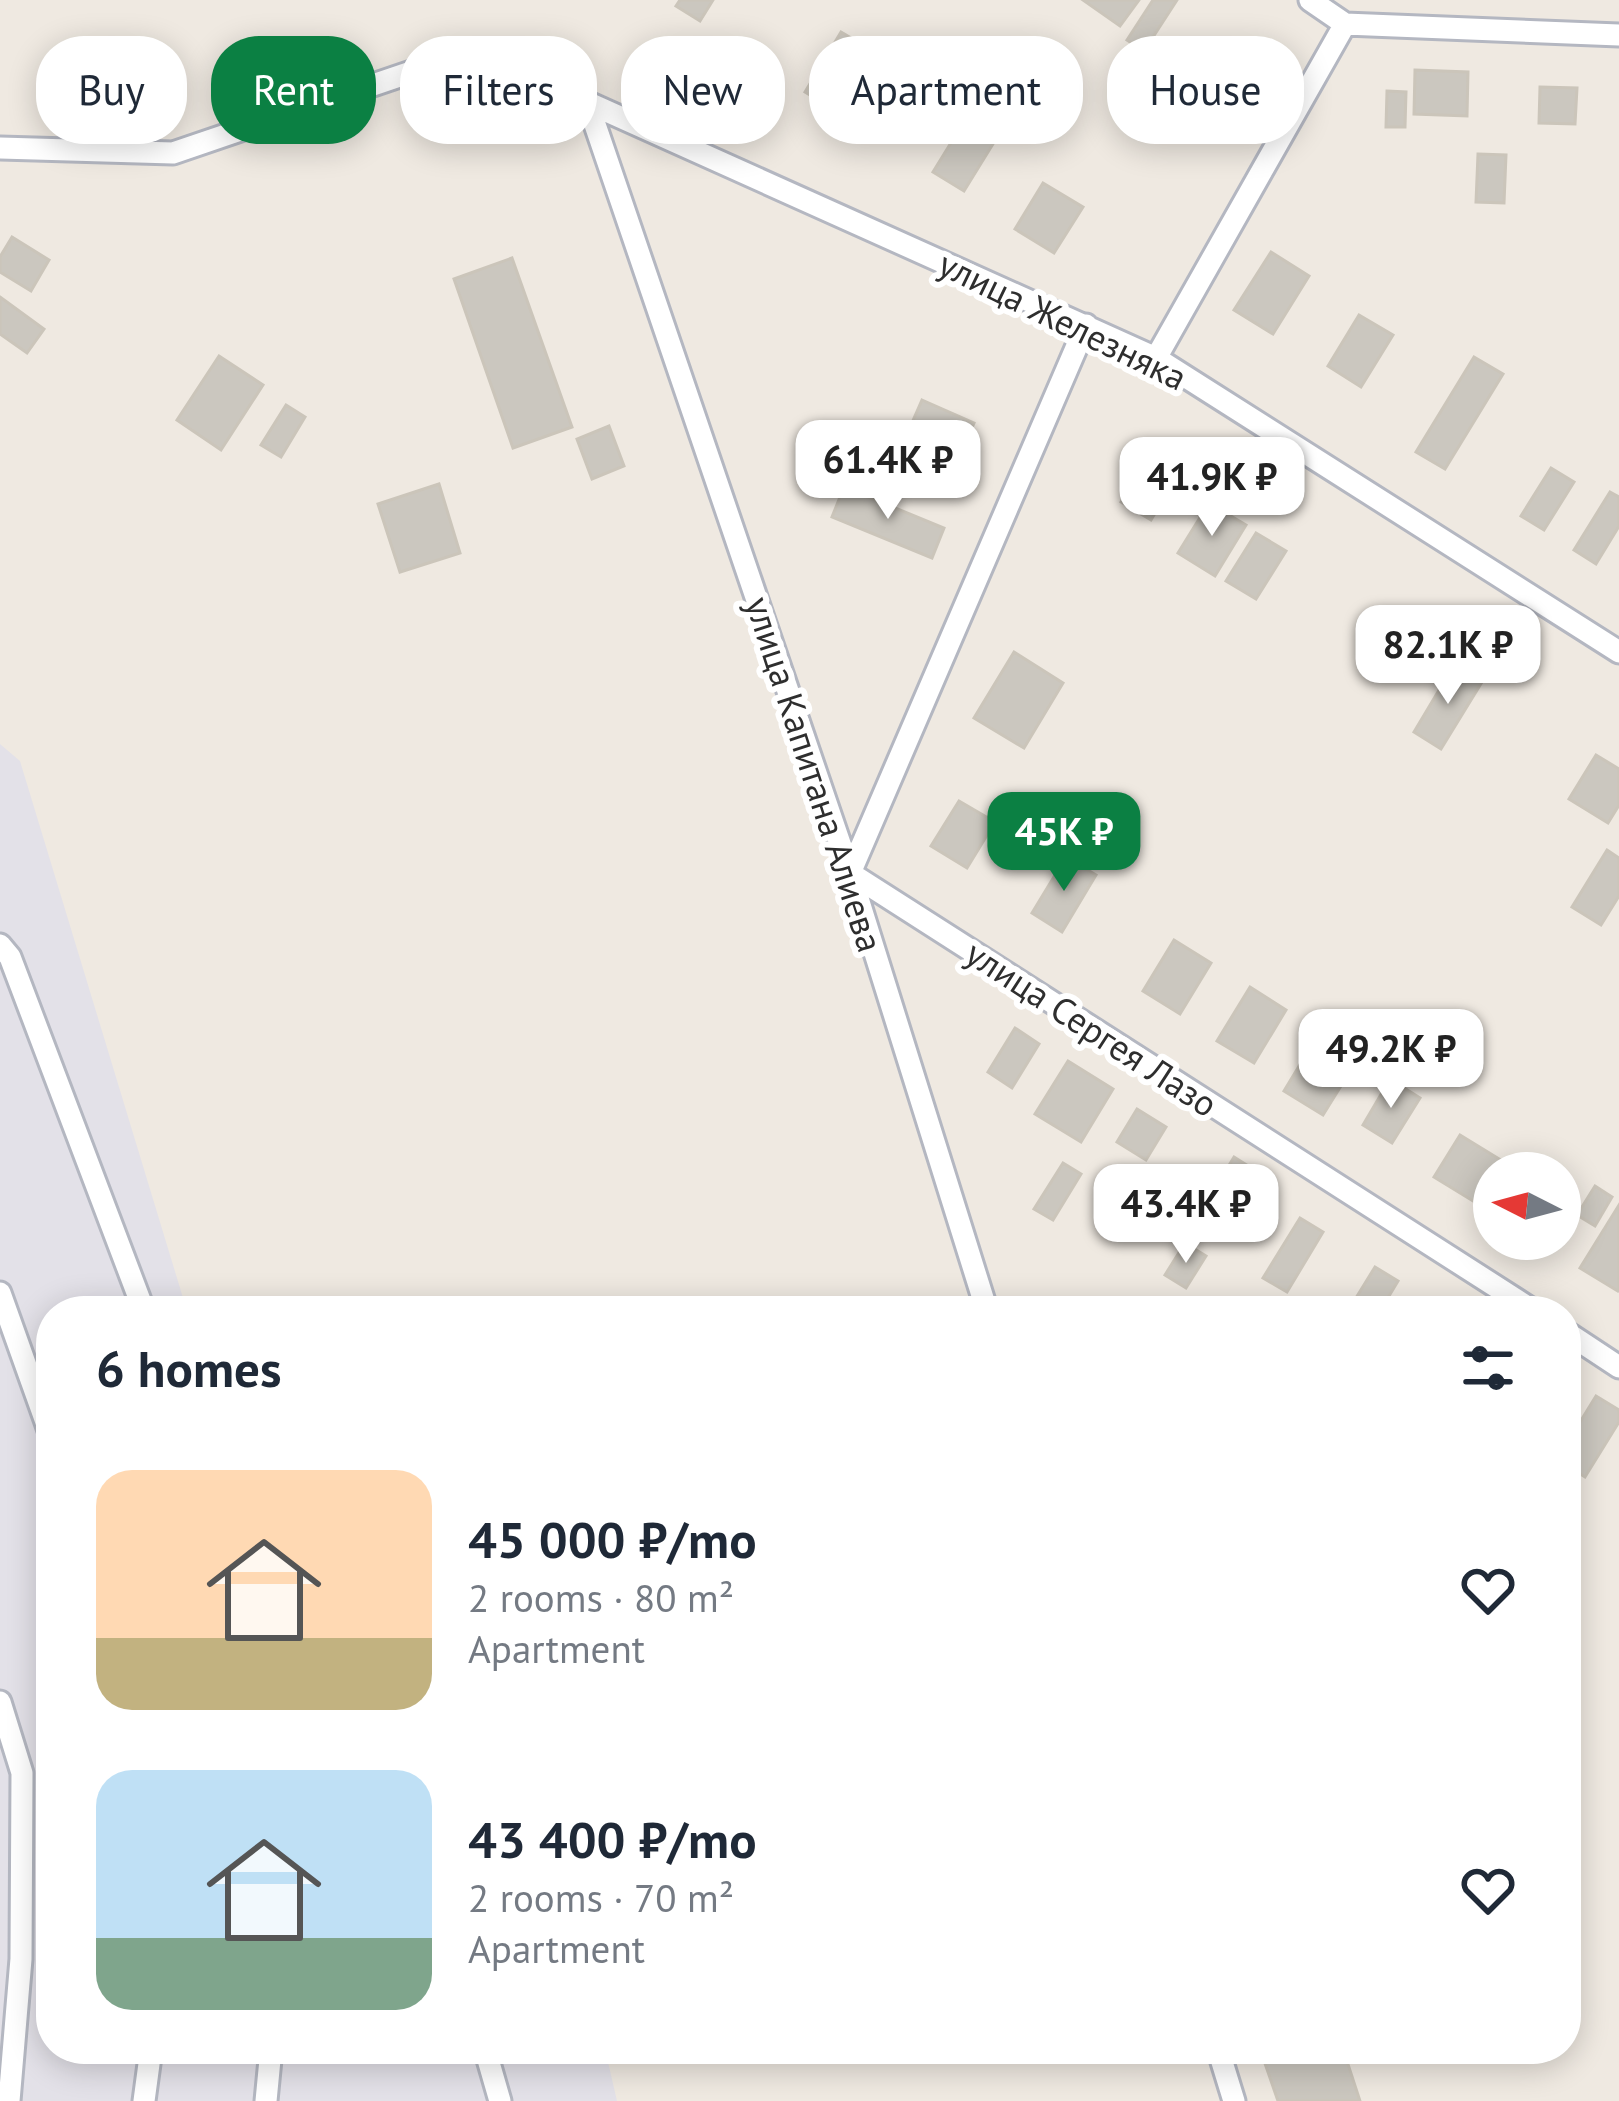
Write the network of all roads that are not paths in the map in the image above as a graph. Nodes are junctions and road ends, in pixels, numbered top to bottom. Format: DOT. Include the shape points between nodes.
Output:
graph roads {
  1 [pos="1310,0"];
  2 [pos="1345,24"];
  3 [pos="1619,35"];
  4 [pos="400,76"];
  5 [pos="597,108"];
  6 [pos="597,130"];
  7 [pos="0,148"];
  8 [pos="1086,325"];
  9 [pos="1156,358"];
  10 [pos="1619,652"];
  11 [pos="850,873"];
  12 [pos="0,945"];
  13 [pos="0,1293"];
  14 [pos="138,1296"];
  15 [pos="982,1296"];
  16 [pos="1511,1296"];
  17 [pos="1581,1342"];
  18 [pos="1619,1367"];
  19 [pos="36,1394"];
  20 [pos="0,1702"];
  21 [pos="149,2064"];
  22 [pos="270,2064"];
  23 [pos="489,2064"];
  24 [pos="1223,2064"];
  25 [pos="9,2101"];
  26 [pos="144,2101"];
  27 [pos="266,2101"];
  28 [pos="500,2101"];
  29 [pos="1234,2101"];
  1 -- 2 [label="lane"];
  2 -- 3 [label="lane"];
  2 -- 9 [label="lane"];
  4 -- 7 [label="lane, улица Железняка" via="173,153"];
  5 -- 8 [label="lane, улица Железняка"];
  6 -- 11 [label="lane, улица Капитана Алиева"];
  8 -- 9 [label="lane, улица Железняка"];
  8 -- 11 [label="lane"];
  9 -- 10 [label="lane, улица Железняка"];
  11 -- 15 [label="lane, улица Капитана Алиева"];
  11 -- 16 [label="lane, улица Сергея Лазо"];
  12 -- 14 [label="lane"];
  13 -- 19 [label="lane"];
  17 -- 18 [label="lane"];
  20 -- 25 [label="lane" via="22,1773 21,1959"];
  21 -- 26 [label="lane"];
  22 -- 27 [label="lane"];
  23 -- 28 [label="lane"];
  24 -- 29 [label="lane"];
}
